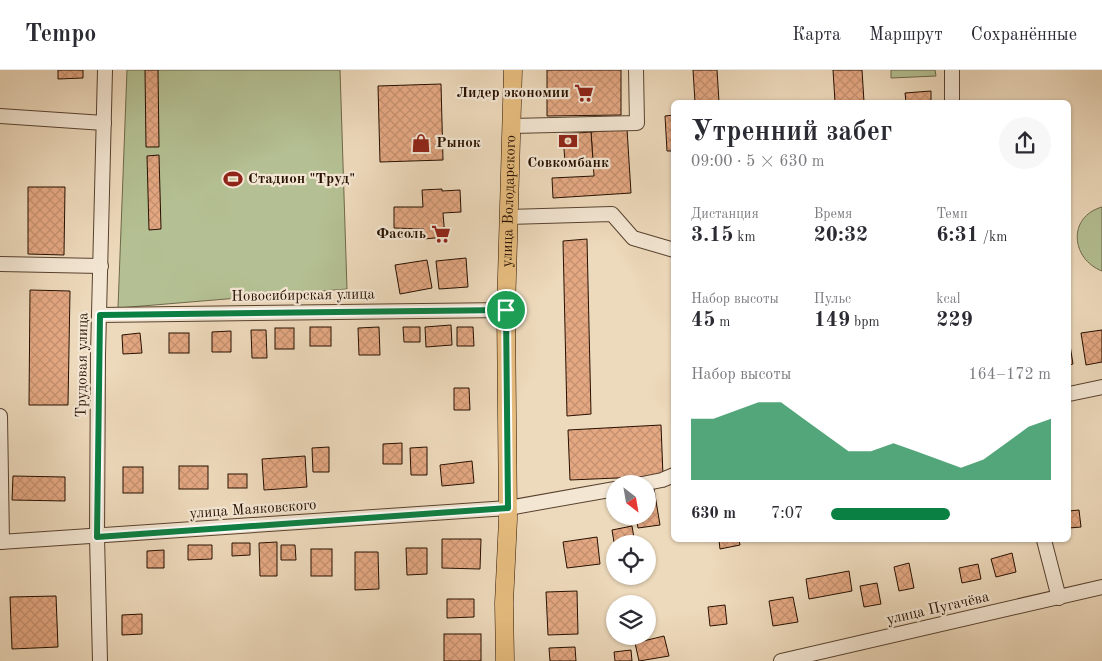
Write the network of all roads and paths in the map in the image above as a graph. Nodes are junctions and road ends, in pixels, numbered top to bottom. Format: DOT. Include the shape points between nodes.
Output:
graph roads {
  1 [pos="105,70"];
  2 [pos="513,70"];
  3 [pos="636,70"];
  4 [pos="952,70"];
  5 [pos="952,100"];
  6 [pos="0,116"];
  7 [pos="104,123"];
  8 [pos="512,126"];
  9 [pos="508,217"];
  10 [pos="671,249"];
  11 [pos="0,264"];
  12 [pos="101,266"];
  13 [pos="506,310"];
  14 [pos="100,315"];
  15 [pos="1102,388"];
  16 [pos="1071,394"];
  17 [pos="0,416"];
  18 [pos="671,476"];
  19 [pos="656,481"];
  20 [pos="606,491"];
  21 [pos="508,508"];
  22 [pos="97,537"];
  23 [pos="1,542"];
  24 [pos="1045,542"];
  25 [pos="1102,588"];
  26 [pos="1059,598"];
  27 [pos="100,661"];
  28 [pos="505,661"];
  29 [pos="781,661"];
  1 -- 7 [label="street, Трудовая улица"];
  2 -- 8 [label="main road, улица Володарского"];
  3 -- 8 [label="street" via="637,123"];
  4 -- 5 [label="street"];
  6 -- 7 [label="street"];
  7 -- 12 [label="street, Трудовая улица"];
  8 -- 9 [label="main road, улица Володарского"];
  9 -- 10 [label="street" via="612,214 633,238"];
  9 -- 13 [label="main road, улица Володарского"];
  11 -- 12 [label="street"];
  12 -- 14 [label="street, Трудовая улица"];
  13 -- 14 [label="street, Новосибирская улица"];
  13 -- 21 [label="main road, улица Володарского"];
  14 -- 22 [label="street, Трудовая улица"];
  15 -- 16 [label="street"];
  17 -- 23 [label="street"];
  18 -- 19 [label="street"];
  20 -- 21 [label="street, улица Маяковского"];
  21 -- 22 [label="street, улица Маяковского"];
  21 -- 28 [label="main road, улица Володарского"];
  22 -- 23 [label="street, улица Маяковского"];
  22 -- 27 [label="street, Трудовая улица"];
  24 -- 26 [label="street"];
  25 -- 26 [label="street, улица Пугачёва"];
  26 -- 29 [label="street, улица Пугачёва"];
}
